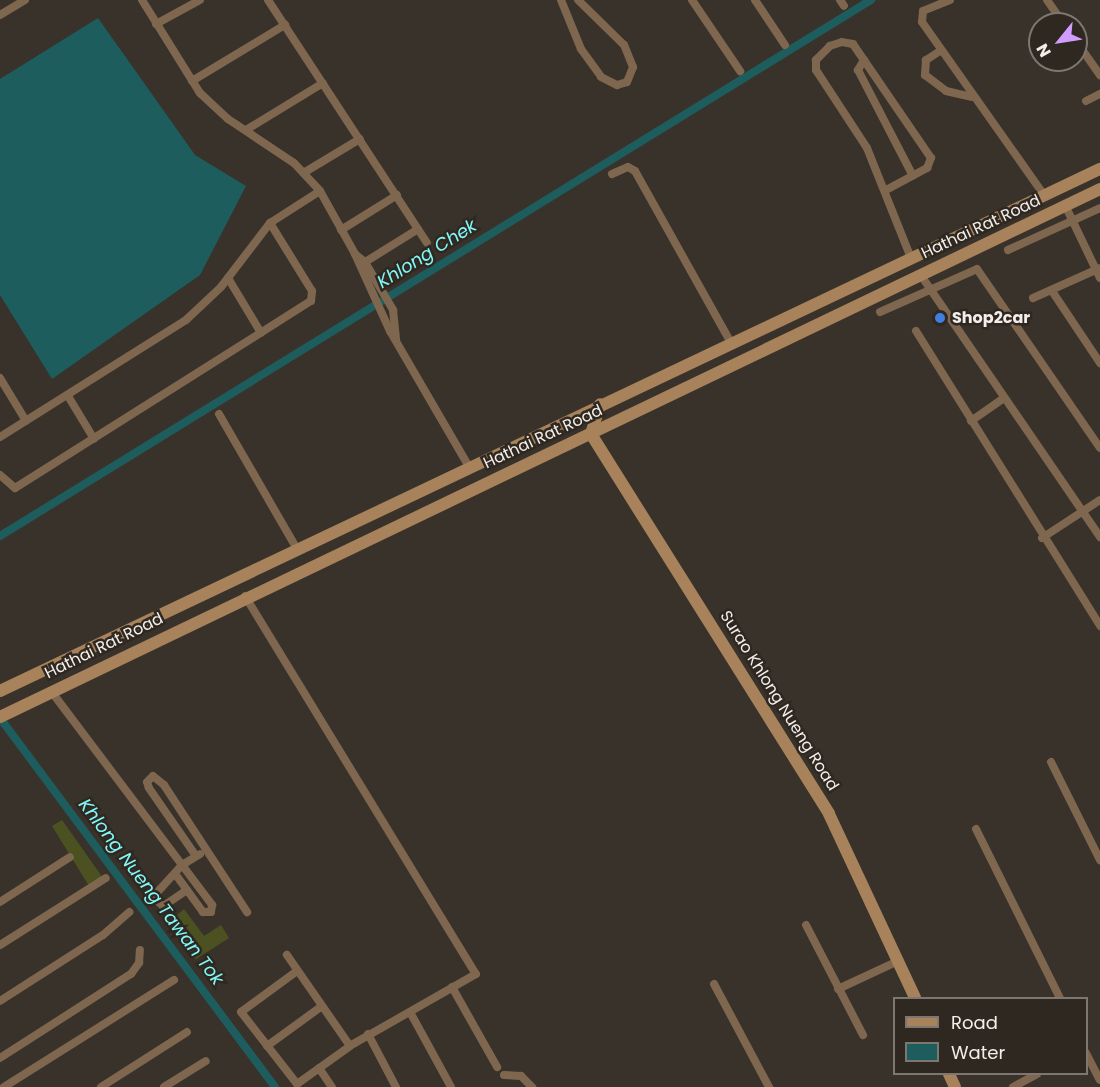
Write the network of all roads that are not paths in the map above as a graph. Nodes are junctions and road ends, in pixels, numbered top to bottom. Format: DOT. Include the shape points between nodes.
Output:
graph roads {
  1 [pos="25,0"];
  2 [pos="142,0"];
  3 [pos="200,0"];
  4 [pos="268,0"];
  5 [pos="561,0"];
  6 [pos="578,0"];
  7 [pos="692,0"];
  8 [pos="755,0"];
  9 [pos="950,0"];
  10 [pos="0,15"];
  11 [pos="156,24"];
  12 [pos="285,25"];
  13 [pos="785,45"];
  14 [pos="940,51"];
  15 [pos="1088,58"];
  16 [pos="864,60"];
  17 [pos="740,71"];
  18 [pos="1100,75"];
  19 [pos="192,81"];
  20 [pos="323,83"];
  21 [pos="1100,94"];
  22 [pos="971,97"];
  23 [pos="1086,101"];
  24 [pos="246,130"];
  25 [pos="360,139"];
  26 [pos="1100,169"];
  27 [pos="304,172"];
  28 [pos="612,174"];
  29 [pos="913,176"];
  30 [pos="1100,189"];
  31 [pos="886,190"];
  32 [pos="320,191"];
  33 [pos="397,195"];
  34 [pos="1044,195"];
  35 [pos="1065,205"];
  36 [pos="1100,208"];
  37 [pos="1072,221"];
  38 [pos="270,223"];
  39 [pos="341,230"];
  40 [pos="418,230"];
  41 [pos="427,243"];
  42 [pos="1008,250"];
  43 [pos="911,258"];
  44 [pos="362,264"];
  45 [pos="1098,272"];
  46 [pos="920,274"];
  47 [pos="228,278"];
  48 [pos="931,291"];
  49 [pos="1052,291"];
  50 [pos="1033,298"];
  51 [pos="880,312"];
  52 [pos="916,330"];
  53 [pos="261,333"];
  54 [pos="731,343"];
  55 [pos="1100,363"];
  56 [pos="0,378"];
  57 [pos="68,396"];
  58 [pos="1004,398"];
  59 [pos="600,405"];
  60 [pos="219,414"];
  61 [pos="26,421"];
  62 [pos="970,421"];
  63 [pos="561,423"];
  64 [pos="591,434"];
  65 [pos="0,437"];
  66 [pos="94,439"];
  67 [pos="1100,448"];
  68 [pos="469,467"];
  69 [pos="0,476"];
  70 [pos="1100,500"];
  71 [pos="1083,511"];
  72 [pos="1100,537"];
  73 [pos="1042,538"];
  74 [pos="297,549"];
  75 [pos="245,596"];
  76 [pos="1100,626"];
  77 [pos="5,688"];
  78 [pos="51,691"];
  79 [pos="0,717"];
  80 [pos="1051,762"];
  81 [pos="976,830"];
  82 [pos="206,849"];
  83 [pos="196,856"];
  84 [pos="70,857"];
  85 [pos="1100,860"];
  86 [pos="182,865"];
  87 [pos="176,874"];
  88 [pos="106,878"];
  89 [pos="187,890"];
  90 [pos="0,902"];
  91 [pos="129,912"];
  92 [pos="247,912"];
  93 [pos="806,925"];
  94 [pos="0,945"];
  95 [pos="140,950"];
  96 [pos="286,955"];
  97 [pos="898,961"];
  98 [pos="297,971"];
  99 [pos="174,980"];
  100 [pos="714,984"];
  101 [pos="452,987"];
  102 [pos="838,988"];
  103 [pos="914,997"];
  104 [pos="1059,997"];
  105 [pos="0,1001"];
  106 [pos="322,1006"];
  107 [pos="410,1012"];
  108 [pos="187,1032"];
  109 [pos="368,1034"];
  110 [pos="863,1035"];
  111 [pos="267,1046"];
  112 [pos="350,1046"];
  113 [pos="1088,1057"];
  114 [pos="0,1058"];
  115 [pos="206,1061"];
  116 [pos="497,1067"];
  117 [pos="320,1068"];
  118 [pos="504,1075"];
  119 [pos="1035,1075"];
  120 [pos="1100,1080"];
  121 [pos="4,1087"];
  122 [pos="100,1087"];
  123 [pos="164,1087"];
  124 [pos="332,1087"];
  125 [pos="396,1087"];
  126 [pos="451,1087"];
  127 [pos="532,1087"];
  128 [pos="769,1087"];
  129 [pos="1013,1087"];
  1 -- 10 [label="street"];
  2 -- 11 [label="street"];
  3 -- 11 [label="street"];
  4 -- 12 [label="street"];
  5 -- 6 [label="street" via="581,49 601,77 617,85 627,82 633,67 624,45"];
  7 -- 17 [label="street"];
  8 -- 13 [label="street"];
  9 -- 14 [label="street" via="928,8 921,16"];
  11 -- 19 [label="street"];
  12 -- 19 [label="street"];
  12 -- 20 [label="street"];
  14 -- 22 [label="street"];
  14 -- 22 [label="street" via="926,60 926,75 946,91"];
  15 -- 18 [label="street"];
  16 -- 29 [label="street" via="858,70"];
  16 -- 29 [label="street" via="931,158 931,165"];
  16 -- 31 [label="street" via="853,44 842,42 821,53 815,64 867,148"];
  19 -- 24 [label="street" via="213,106"];
  20 -- 24 [label="street"];
  20 -- 25 [label="street"];
  21 -- 23 [label="street"];
  22 -- 34 [label="street"];
  24 -- 27 [label="street"];
  25 -- 27 [label="street"];
  25 -- 33 [label="street"];
  26 -- 34 [label="main road, Hathai Rat Road"];
  27 -- 32 [label="street"];
  28 -- 54 [label="street" via="628,167 635,171"];
  29 -- 31 [label="street"];
  30 -- 35 [label="main road, Hathai Rat Road"];
  31 -- 43 [label="street"];
  32 -- 38 [label="street"];
  32 -- 39 [label="street"];
  33 -- 39 [label="street"];
  33 -- 40 [label="street"];
  34 -- 43 [label="main road, Hathai Rat Road"];
  35 -- 37 [label="street"];
  35 -- 46 [label="main road, Hathai Rat Road"];
  36 -- 37 [label="street"];
  37 -- 42 [label="street"];
  37 -- 45 [label="street"];
  38 -- 47 [label="street"];
  38 -- 53 [label="street" via="314,295"];
  39 -- 44 [label="street"];
  40 -- 41 [label="street"];
  40 -- 44 [label="street"];
  43 -- 54 [label="main road, Hathai Rat Road"];
  44 -- 68 [label="street" via="389,313 396,343"];
  45 -- 49 [label="street"];
  46 -- 48 [label="street"];
  46 -- 64 [label="main road, Hathai Rat Road"];
  47 -- 53 [label="street"];
  47 -- 57 [label="street" via="186,320"];
  48 -- 51 [label="street"];
  48 -- 58 [label="street"];
  48 -- 67 [label="street" via="977,269"];
  49 -- 50 [label="street"];
  49 -- 55 [label="street"];
  52 -- 62 [label="street"];
  53 -- 66 [label="street"];
  54 -- 59 [label="main road, Hathai Rat Road"];
  56 -- 61 [label="street"];
  57 -- 61 [label="street"];
  57 -- 66 [label="street"];
  58 -- 62 [label="street"];
  58 -- 71 [label="street"];
  59 -- 63 [label="main road, Hathai Rat Road"];
  59 -- 64 [label="main road"];
  60 -- 74 [label="street"];
  61 -- 65 [label="street"];
  62 -- 73 [label="street"];
  63 -- 64 [label="main road"];
  63 -- 68 [label="main road, Hathai Rat Road"];
  64 -- 75 [label="main road, Hathai Rat Road"];
  64 -- 97 [label="main road, Surao Khlong Nueng Road" via="806,774 850,854"];
  66 -- 69 [label="street" via="15,488"];
  68 -- 74 [label="main road, Hathai Rat Road"];
  70 -- 71 [label="street"];
  71 -- 72 [label="street"];
  71 -- 73 [label="street"];
  73 -- 76 [label="street"];
  74 -- 77 [label="main road, Hathai Rat Road"];
  75 -- 78 [label="main road, Hathai Rat Road"];
  75 -- 101 [label="street" via="476,974"];
  78 -- 79 [label="main road, Hathai Rat Road"];
  78 -- 86 [label="street"];
  80 -- 85 [label="street"];
  81 -- 104 [label="street"];
  82 -- 83 [label="street"];
  82 -- 83 [label="street" via="159,778 153,776 147,782 149,788"];
  82 -- 92 [label="street"];
  83 -- 86 [label="street"];
  84 -- 90 [label="street"];
  86 -- 87 [label="street"];
  86 -- 89 [label="street" via="213,910 203,912"];
  87 -- 89 [label="street"];
  87 -- 89 [label="street" via="153,892 157,904 166,905"];
  88 -- 94 [label="street"];
  91 -- 105 [label="street" via="104,935"];
  93 -- 102 [label="street"];
  95 -- 114 [label="street" via="139,963 131,974"];
  96 -- 98 [label="street"];
  97 -- 102 [label="street"];
  97 -- 103 [label="main road, Surao Khlong Nueng Road"];
  98 -- 106 [label="street"];
  98 -- 111 [label="street" via="241,1012"];
  99 -- 121 [label="street"];
  100 -- 128 [label="street"];
  101 -- 107 [label="street"];
  101 -- 116 [label="street"];
  102 -- 110 [label="street"];
  106 -- 111 [label="street"];
  106 -- 112 [label="street"];
  107 -- 109 [label="street"];
  107 -- 126 [label="street"];
  108 -- 122 [label="street"];
  109 -- 112 [label="street"];
  109 -- 125 [label="street"];
  111 -- 117 [label="street" via="297,1084"];
  112 -- 117 [label="street"];
  113 -- 120 [label="street"];
  115 -- 123 [label="street"];
  117 -- 124 [label="street"];
  118 -- 127 [label="street" via="521,1076"];
  119 -- 129 [label="street"];
}
